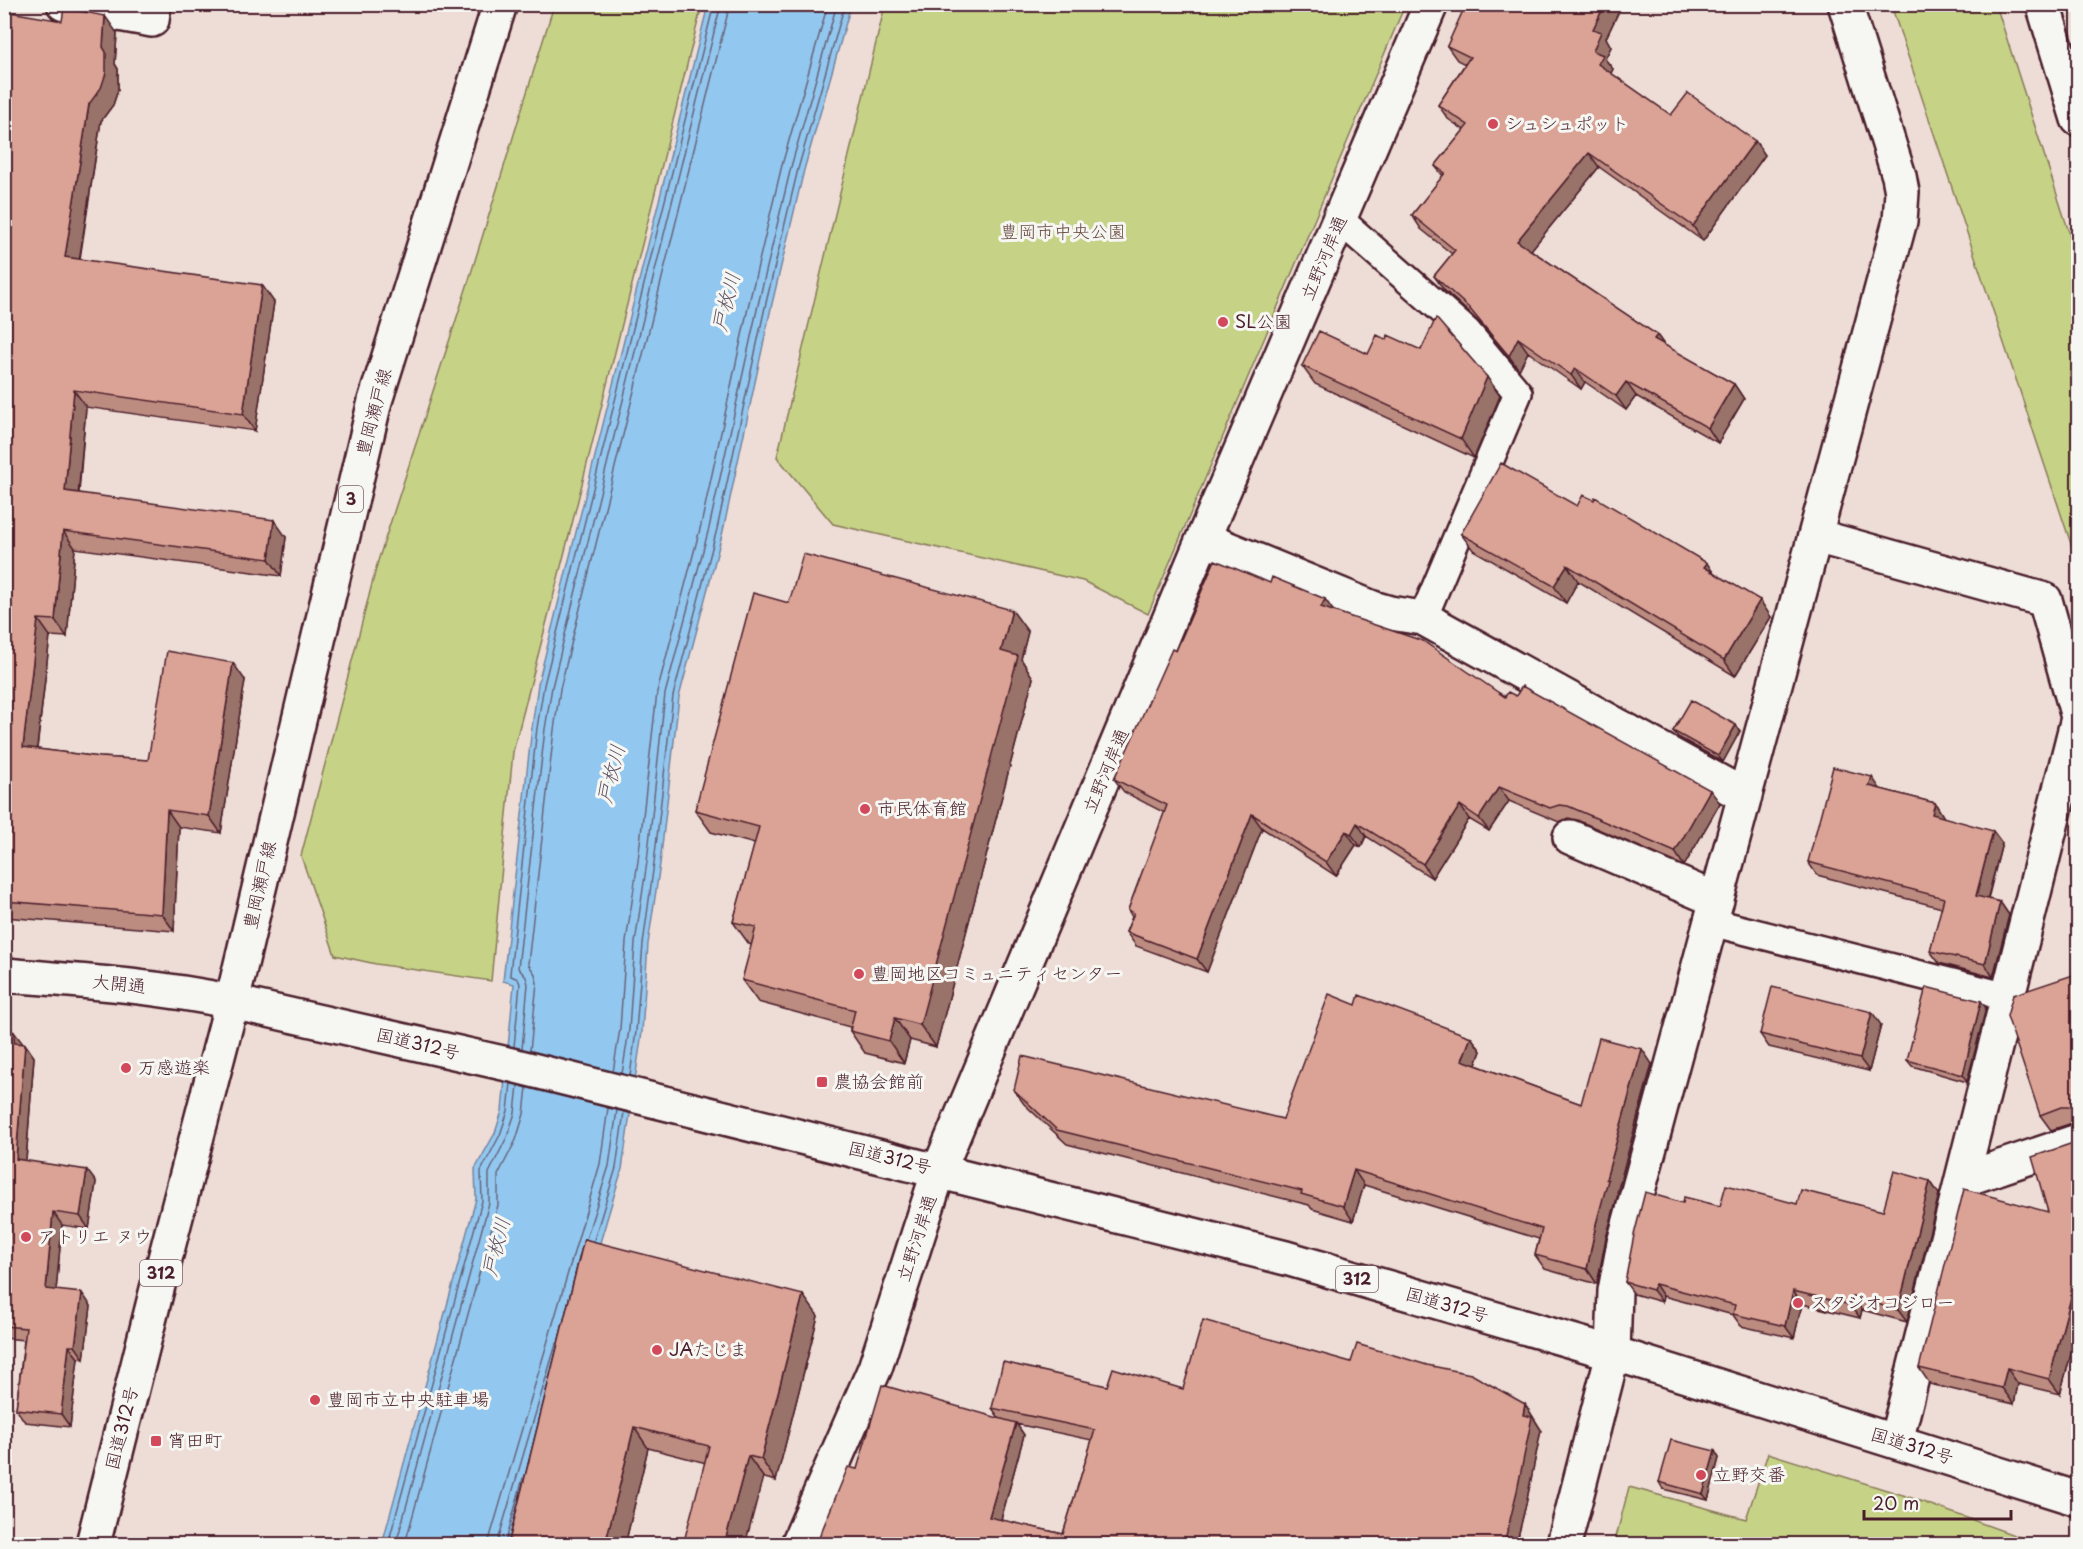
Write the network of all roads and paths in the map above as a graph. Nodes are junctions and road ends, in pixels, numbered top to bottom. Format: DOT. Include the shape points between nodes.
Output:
graph roads {
  1 [pos="64,4"];
  2 [pos="154,4"];
  3 [pos="500,4"];
  4 [pos="1431,4"];
  5 [pos="1845,4"];
  6 [pos="2043,4"];
  7 [pos="2079,119"];
  8 [pos="1340,220"];
  9 [pos="1816,536"];
  10 [pos="1204,539"];
  11 [pos="1423,618"];
  12 [pos="2079,718"];
  13 [pos="1745,796"];
  14 [pos="1570,837"];
  15 [pos="1714,911"];
  16 [pos="4,975"];
  17 [pos="2008,997"];
  18 [pos="232,1002"];
  19 [pos="2079,1141"];
  20 [pos="939,1170"];
  21 [pos="1962,1180"];
  22 [pos="1613,1353"];
  23 [pos="1896,1441"];
  24 [pos="2079,1499"];
  25 [pos="93,1545"];
  26 [pos="798,1545"];
  27 [pos="1564,1545"];
  1 -- 2 [label="main road" via="152,20"];
  3 -- 18 [label="main road, 豊岡瀬戸線 / 3" via="375,401"];
  4 -- 8 [label="main road, 立野河岸通"];
  5 -- 9 [label="main road" via="1902,192 1897,237"];
  6 -- 7 [label="main road"];
  8 -- 10 [label="main road, 立野河岸通"];
  8 -- 11 [label="lane" via="1467,332 1518,393"];
  9 -- 12 [label="main road" via="2045,600"];
  9 -- 13 [label="main road"];
  10 -- 11 [label="main road" via="1373,608"];
  10 -- 20 [label="main road, 立野河岸通"];
  11 -- 13 [label="main road"];
  12 -- 17 [label="main road"];
  13 -- 15 [label="main road"];
  14 -- 15 [label="main road"];
  15 -- 17 [label="lane"];
  15 -- 22 [label="main road" via="1624,1243 1615,1291"];
  16 -- 18 [label="main road, 大開通" via="125,984"];
  17 -- 21 [label="main road"];
  18 -- 20 [label="main road, 国道312号 / 312" via="516,1066"];
  18 -- 25 [label="main road, 国道312号 / 312"];
  19 -- 21 [label="main road"];
  20 -- 22 [label="main road, 国道312号 / 312" via="1286,1258"];
  20 -- 26 [label="main road, 立野河岸通" via="875,1368"];
  21 -- 23 [label="main road"];
  22 -- 23 [label="main road, 国道312号 / 312"];
  22 -- 27 [label="main road"];
  23 -- 24 [label="main road, 国道312号 / 312"];
}
